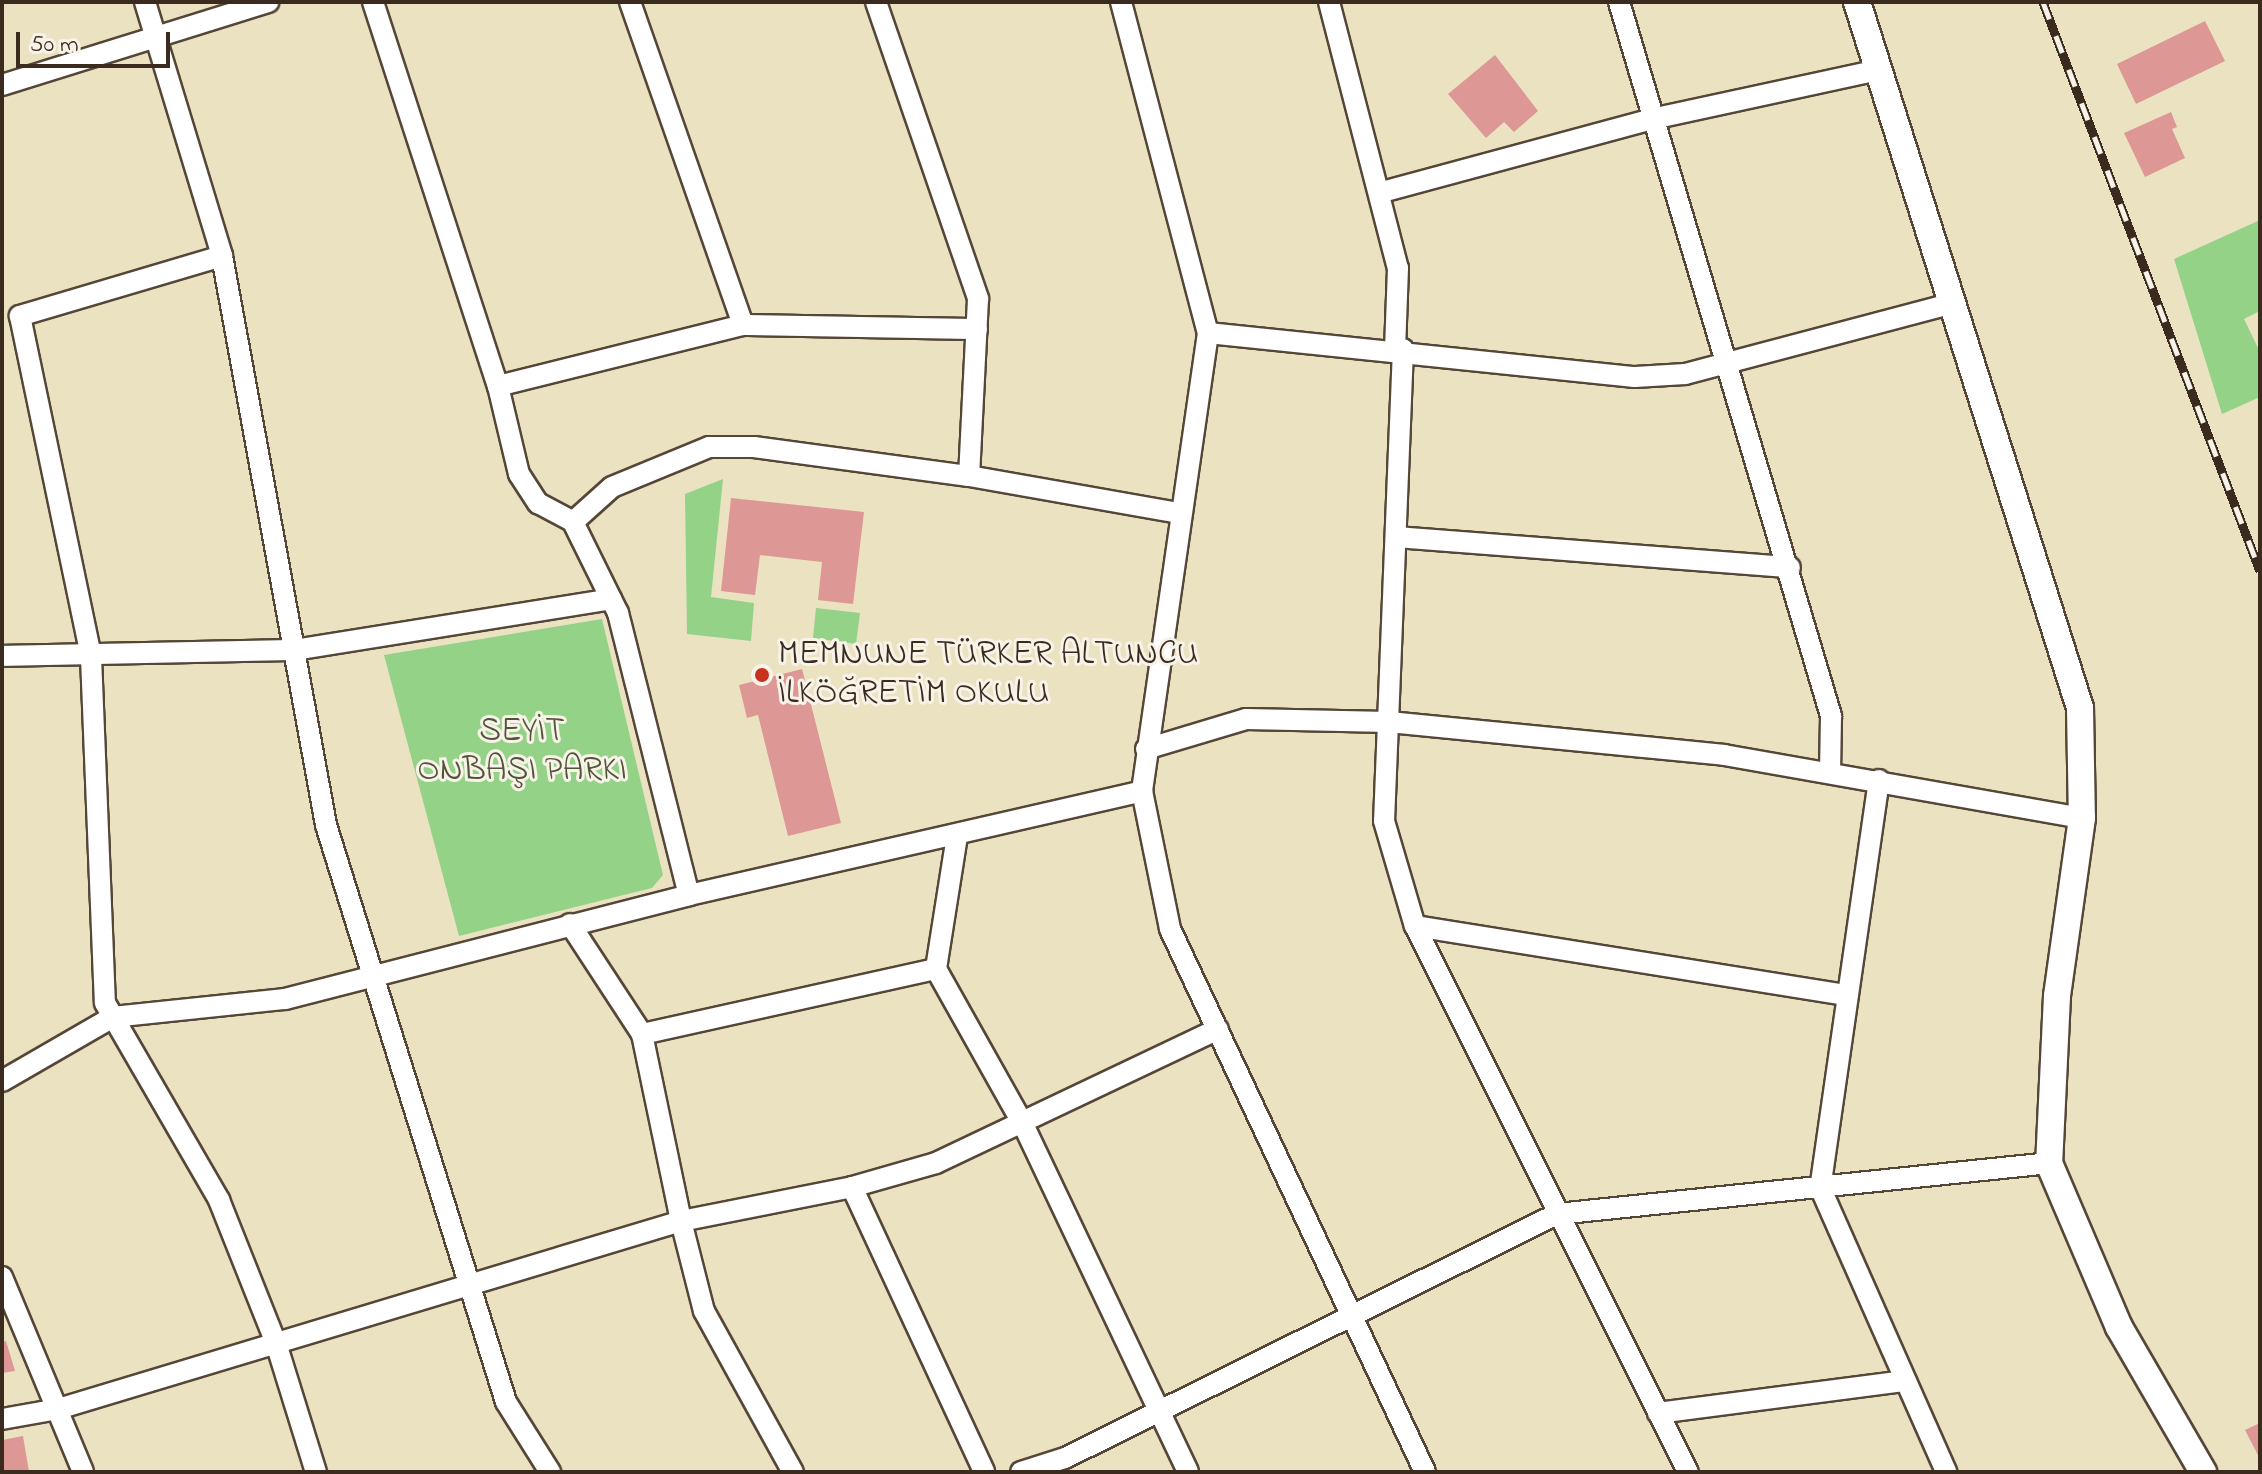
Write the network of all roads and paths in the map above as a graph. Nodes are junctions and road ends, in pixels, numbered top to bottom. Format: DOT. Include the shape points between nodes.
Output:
graph roads {
  1 [pos="145,2"];
  2 [pos="268,2"];
  3 [pos="373,2"];
  4 [pos="630,2"];
  5 [pos="876,2"];
  6 [pos="1121,2"];
  7 [pos="1330,2"];
  8 [pos="1619,2"];
  9 [pos="1857,2"];
  10 [pos="157,37"];
  11 [pos="1878,70"];
  12 [pos="2,85"];
  13 [pos="1652,119"];
  14 [pos="1382,192"];
  15 [pos="222,256"];
  16 [pos="1950,304"];
  17 [pos="11,319"];
  18 [pos="743,325"];
  19 [pos="977,329"];
  20 [pos="1208,333"];
  21 [pos="1399,349"];
  22 [pos="1725,363"];
  23 [pos="498,386"];
  24 [pos="969,476"];
  25 [pos="1179,513"];
  26 [pos="573,522"];
  27 [pos="1396,537"];
  28 [pos="1790,567"];
  29 [pos="611,599"];
  30 [pos="294,650"];
  31 [pos="2,656"];
  32 [pos="91,657"];
  33 [pos="1389,722"];
  34 [pos="1146,749"];
  35 [pos="1830,772"];
  36 [pos="1879,780"];
  37 [pos="1142,791"];
  38 [pos="2082,818"];
  39 [pos="957,836"];
  40 [pos="689,895"];
  41 [pos="570,924"];
  42 [pos="1415,926"];
  43 [pos="936,969"];
  44 [pos="369,973"];
  45 [pos="1848,995"];
  46 [pos="113,1017"];
  47 [pos="1218,1029"];
  48 [pos="642,1034"];
  49 [pos="2,1081"];
  50 [pos="1022,1122"];
  51 [pos="2049,1163"];
  52 [pos="1821,1184"];
  53 [pos="852,1187"];
  54 [pos="1557,1214"];
  55 [pos="681,1221"];
  56 [pos="2,1277"];
  57 [pos="471,1282"];
  58 [pos="1354,1313"];
  59 [pos="276,1343"];
  60 [pos="1905,1381"];
  61 [pos="58,1409"];
  62 [pos="1157,1412"];
  63 [pos="1658,1413"];
  64 [pos="2,1419"];
  65 [pos="83,1472"];
  66 [pos="316,1472"];
  67 [pos="550,1472"];
  68 [pos="793,1472"];
  69 [pos="984,1472"];
  70 [pos="1021,1472"];
  71 [pos="1188,1472"];
  72 [pos="1425,1472"];
  73 [pos="1688,1472"];
  74 [pos="1946,1472"];
  75 [pos="2203,1472"];
  1 -- 10 [label="street"];
  2 -- 10 [label="street"];
  3 -- 23 [label="street"];
  4 -- 18 [label="street"];
  5 -- 19 [label="street" via="978,299"];
  6 -- 20 [label="street"];
  7 -- 14 [label="street"];
  8 -- 13 [label="street"];
  9 -- 11 [label="street"];
  10 -- 12 [label="street"];
  10 -- 15 [label="street"];
  11 -- 13 [label="street"];
  11 -- 16 [label="street"];
  13 -- 14 [label="street"];
  13 -- 22 [label="street"];
  14 -- 21 [label="street" via="1398,268"];
  15 -- 17 [label="street"];
  15 -- 30 [label="street"];
  16 -- 22 [label="street"];
  16 -- 38 [label="street" via="2080,708"];
  17 -- 32 [label="street"];
  18 -- 19 [label="street"];
  18 -- 23 [label="street"];
  19 -- 24 [label="street"];
  20 -- 21 [label="street"];
  20 -- 25 [label="street"];
  21 -- 22 [label="street" via="1635,377 1685,374"];
  21 -- 27 [label="street"];
  22 -- 28 [label="street"];
  23 -- 26 [label="street" via="519,474 538,503"];
  24 -- 25 [label="street"];
  24 -- 26 [label="street" via="754,447 709,447 612,487"];
  25 -- 34 [label="street"];
  26 -- 29 [label="street"];
  27 -- 28 [label="street"];
  27 -- 33 [label="street"];
  28 -- 35 [label="street" via="1831,716"];
  29 -- 30 [label="street"];
  29 -- 40 [label="street"];
  30 -- 32 [label="street"];
  30 -- 44 [label="street" via="326,825"];
  31 -- 32 [label="street"];
  32 -- 46 [label="street" via="105,1003"];
  33 -- 34 [label="street" via="1246,719"];
  33 -- 35 [label="street" via="1623,742"];
  33 -- 42 [label="street" via="1384,821"];
  34 -- 37 [label="street"];
  35 -- 36 [label="street"];
  36 -- 38 [label="street"];
  36 -- 45 [label="street"];
  37 -- 39 [label="street"];
  37 -- 47 [label="street" via="1170,929"];
  38 -- 51 [label="street" via="2057,996"];
  39 -- 40 [label="street"];
  39 -- 43 [label="street"];
  40 -- 41 [label="street"];
  41 -- 44 [label="street"];
  41 -- 48 [label="street"];
  42 -- 45 [label="street"];
  42 -- 54 [label="street"];
  43 -- 48 [label="street"];
  43 -- 50 [label="street"];
  44 -- 46 [label="street" via="285,999"];
  44 -- 57 [label="street"];
  45 -- 52 [label="street"];
  46 -- 49 [label="street"];
  46 -- 59 [label="street" via="219,1200"];
  47 -- 50 [label="street"];
  47 -- 58 [label="street"];
  48 -- 55 [label="street"];
  50 -- 53 [label="street" via="936,1163"];
  50 -- 62 [label="street"];
  51 -- 52 [label="street"];
  51 -- 75 [label="street" via="2119,1327"];
  52 -- 54 [label="street"];
  52 -- 60 [label="street"];
  53 -- 55 [label="street"];
  53 -- 69 [label="street"];
  54 -- 58 [label="street"];
  54 -- 63 [label="street"];
  55 -- 57 [label="street"];
  55 -- 68 [label="street" via="704,1311"];
  56 -- 61 [label="street"];
  57 -- 59 [label="street"];
  57 -- 67 [label="street" via="506,1402"];
  58 -- 62 [label="street"];
  58 -- 72 [label="street"];
  59 -- 61 [label="street"];
  59 -- 66 [label="street"];
  60 -- 63 [label="street"];
  60 -- 74 [label="street"];
  61 -- 64 [label="street"];
  61 -- 65 [label="street"];
  62 -- 70 [label="street" via="1065,1458"];
  62 -- 71 [label="street"];
  63 -- 73 [label="street"];
}
